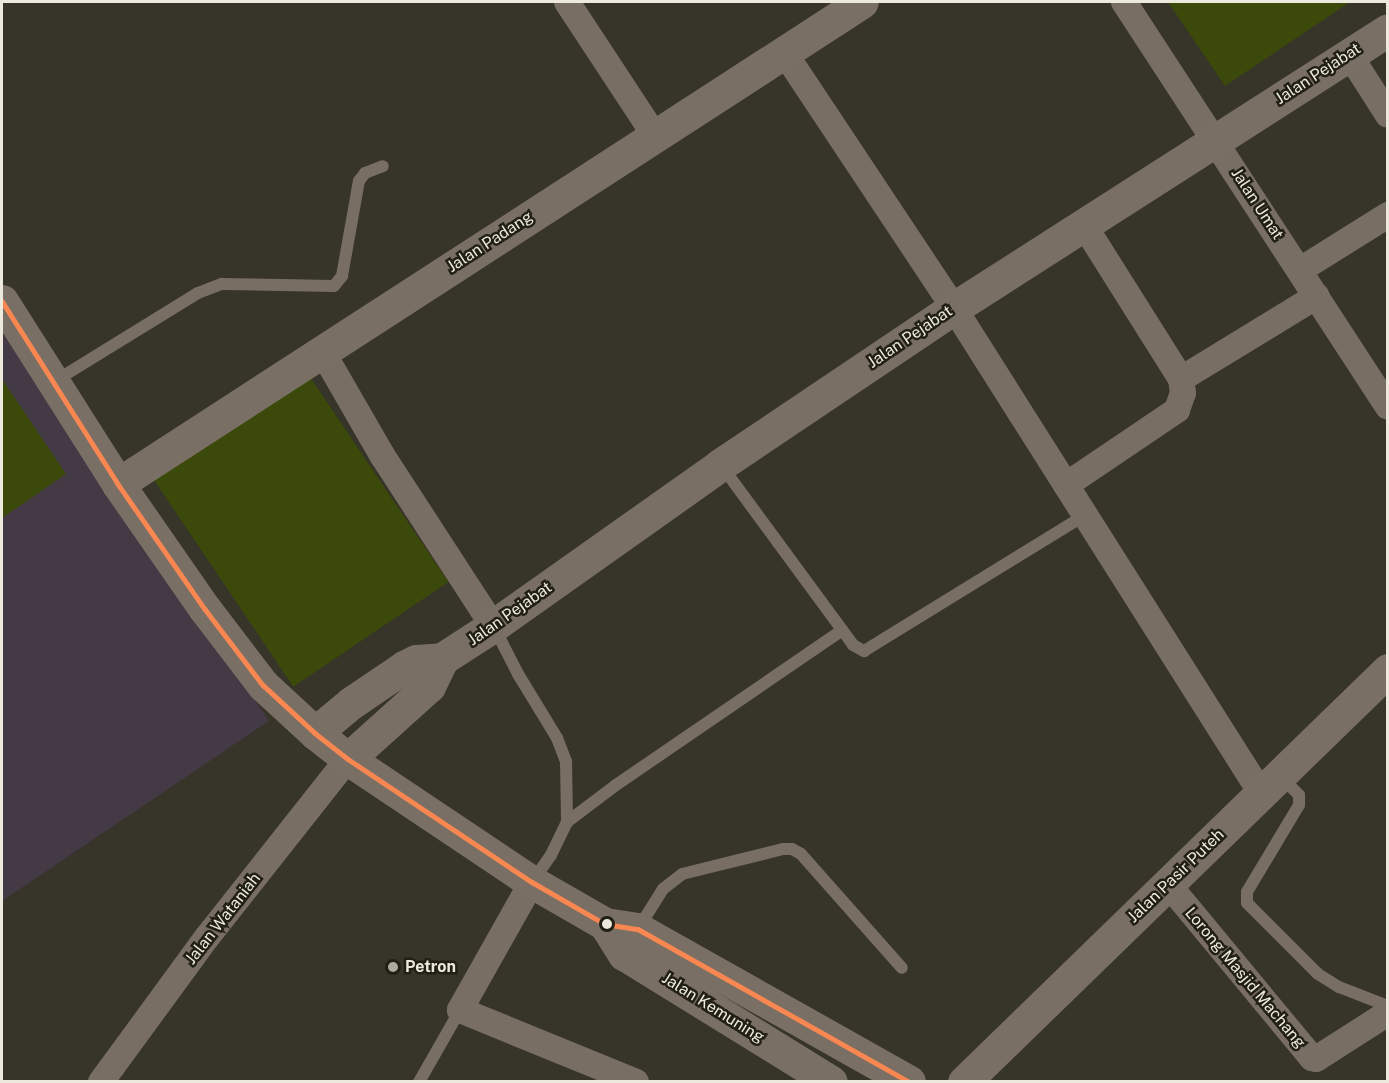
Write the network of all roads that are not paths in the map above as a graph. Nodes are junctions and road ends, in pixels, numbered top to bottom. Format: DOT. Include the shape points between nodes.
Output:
graph roads {
  1 [pos="567,2"];
  2 [pos="862,2"];
  3 [pos="1124,2"];
  4 [pos="1388,30"];
  5 [pos="784,52"];
  6 [pos="1349,54"];
  7 [pos="1388,115"];
  8 [pos="655,135"];
  9 [pos="1215,141"];
  10 [pos="383,166"];
  11 [pos="1388,215"];
  12 [pos="1084,225"];
  13 [pos="1300,270"];
  14 [pos="1317,296"];
  15 [pos="2,300"];
  16 [pos="954,308"];
  17 [pos="322,351"];
  18 [pos="1379,375"];
  19 [pos="1181,379"];
  20 [pos="54,382"];
  21 [pos="1388,407"];
  22 [pos="720,465"];
  23 [pos="118,484"];
  24 [pos="1066,485"];
  25 [pos="1085,515"];
  26 [pos="493,626"];
  27 [pos="842,630"];
  28 [pos="442,660"];
  29 [pos="1388,670"];
  30 [pos="315,733"];
  31 [pos="348,759"];
  32 [pos="1270,784"];
  33 [pos="567,822"];
  34 [pos="532,882"];
  35 [pos="1168,884"];
  36 [pos="631,942"];
  37 [pos="902,968"];
  38 [pos="1388,1005"];
  39 [pos="460,1010"];
  40 [pos="1388,1012"];
  41 [pos="101,1082"];
  42 [pos="419,1082"];
  43 [pos="636,1082"];
  44 [pos="831,1082"];
  45 [pos="909,1082"];
  46 [pos="964,1082"];
  1 -- 8 [label="street"];
  2 -- 5 [label="street, Jalan Padang"];
  3 -- 9 [label="street, Jalan Umat"];
  4 -- 6 [label="street, Jalan Pejabat"];
  5 -- 8 [label="street, Jalan Padang"];
  5 -- 16 [label="street"];
  6 -- 7 [label="street"];
  6 -- 9 [label="street, Jalan Pejabat"];
  8 -- 17 [label="street, Jalan Padang"];
  9 -- 12 [label="street, Jalan Pejabat"];
  9 -- 13 [label="street, Jalan Umat"];
  10 -- 20 [label="lane" via="365,173 359,181 342,276 334,286 222,284 198,293"];
  11 -- 13 [label="street"];
  12 -- 16 [label="street, Jalan Pejabat"];
  12 -- 19 [label="street"];
  13 -- 14 [label="street, Jalan Umat"];
  14 -- 18 [label="street, Jalan Umat"];
  14 -- 19 [label="street"];
  15 -- 20 [label="street, Jalan Kemuning"];
  16 -- 22 [label="street, Jalan Pejabat"];
  16 -- 24 [label="street"];
  17 -- 23 [label="street, Jalan Padang"];
  17 -- 26 [label="street" via="382,455"];
  18 -- 21 [label="street, Jalan Umat"];
  19 -- 24 [label="street" via="1183,393 1177,411"];
  20 -- 23 [label="street, Jalan Kemuning"];
  22 -- 26 [label="street, Jalan Pejabat"];
  22 -- 27 [label="lane"];
  23 -- 30 [label="street, Jalan Kemuning" via="263,685"];
  24 -- 25 [label="street"];
  25 -- 27 [label="lane" via="868,650 856,648"];
  25 -- 32 [label="street"];
  26 -- 28 [label="street, Jalan Pejabat"];
  26 -- 33 [label="lane" via="557,738 566,762"];
  27 -- 33 [label="lane"];
  28 -- 30 [label="street, Jalan Pejabat" via="416,661 404,667"];
  28 -- 31 [label="street, Jalan Pejabat" via="429,686"];
  29 -- 32 [label="street, Jalan Pasir Puteh"];
  30 -- 31 [label="street, Jalan Kemuning"];
  31 -- 34 [label="street, Jalan Kemuning"];
  31 -- 41 [label="street, Jalan Wataniah" via="208,936"];
  32 -- 35 [label="street, Jalan Pasir Puteh"];
  32 -- 38 [label="lane" via="1299,795 1299,805 1247,892 1247,903 1318,974 1339,987"];
  33 -- 34 [label="lane"];
  34 -- 36 [label="street, Jalan Kemuning"];
  34 -- 39 [label="street"];
  35 -- 40 [label="street, Lorong Masjid Machang" via="1312,1058"];
  35 -- 46 [label="street, Jalan Pasir Puteh"];
  36 -- 37 [label="lane" via="663,889 682,874 792,849 801,854"];
  36 -- 44 [label="street, Jalan Kemuning"];
  36 -- 45 [label="street, Jalan Kemuning"];
  39 -- 42 [label="lane"];
  39 -- 43 [label="street"];
}
